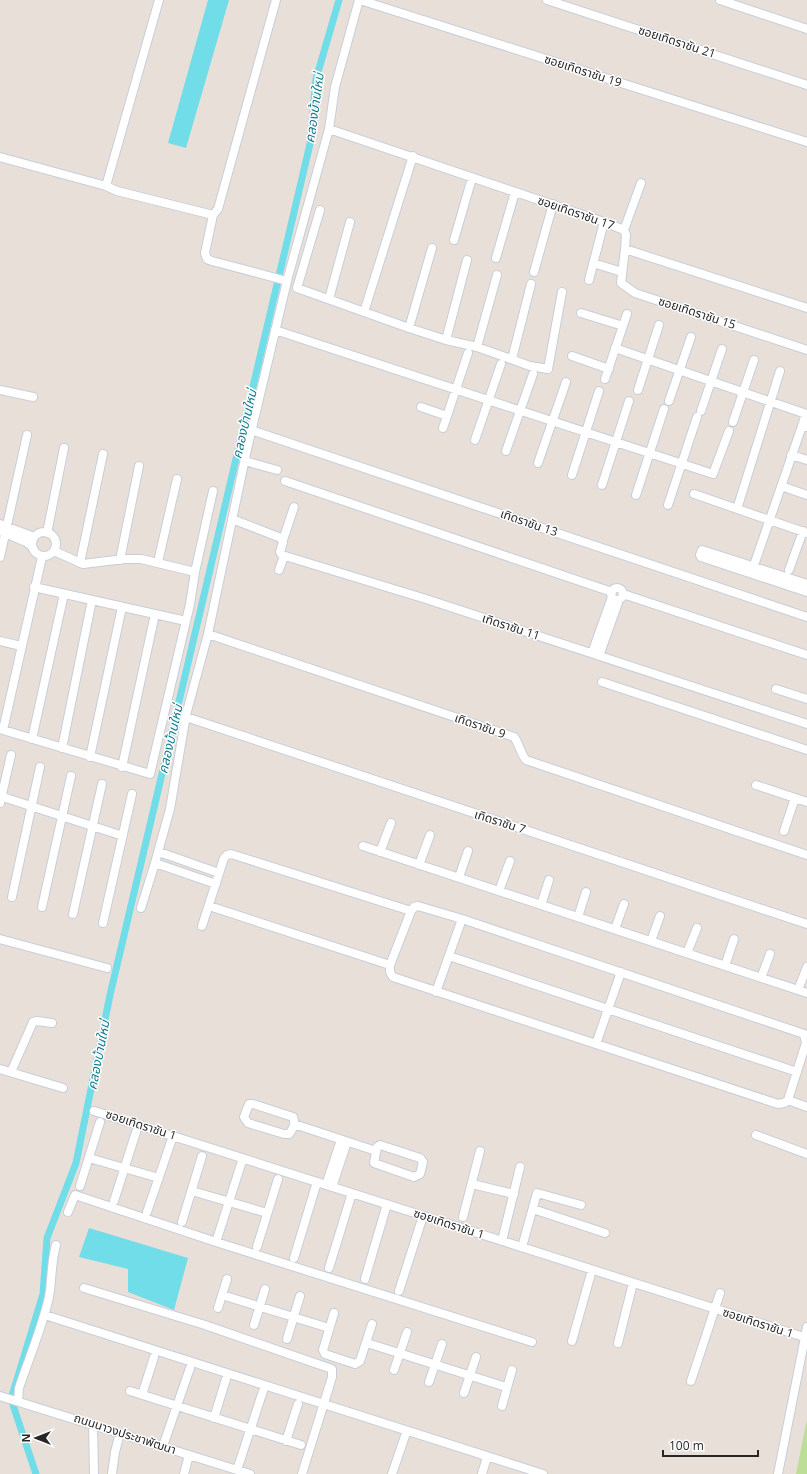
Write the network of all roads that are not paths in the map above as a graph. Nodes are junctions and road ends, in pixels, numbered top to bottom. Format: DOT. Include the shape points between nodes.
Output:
graph roads {
  1 [pos="159,0"];
  2 [pos="276,0"];
  3 [pos="359,0"];
  4 [pos="547,0"];
  5 [pos="720,0"];
  6 [pos="807,29"];
  7 [pos="807,85"];
  8 [pos="329,129"];
  9 [pos="807,142"];
  10 [pos="413,156"];
  11 [pos="0,157"];
  12 [pos="472,178"];
  13 [pos="641,183"];
  14 [pos="106,186"];
  15 [pos="515,192"];
  16 [pos="554,204"];
  17 [pos="320,210"];
  18 [pos="213,214"];
  19 [pos="350,222"];
  20 [pos="604,222"];
  21 [pos="624,230"];
  22 [pos="454,240"];
  23 [pos="432,248"];
  24 [pos="625,249"];
  25 [pos="496,258"];
  26 [pos="467,260"];
  27 [pos="593,263"];
  28 [pos="534,272"];
  29 [pos="622,272"];
  30 [pos="497,274"];
  31 [pos="589,280"];
  32 [pos="284,281"];
  33 [pos="531,284"];
  34 [pos="562,292"];
  35 [pos="329,299"];
  36 [pos="807,308"];
  37 [pos="364,312"];
  38 [pos="581,313"];
  39 [pos="627,314"];
  40 [pos="659,325"];
  41 [pos="623,326"];
  42 [pos="409,328"];
  43 [pos="275,330"];
  44 [pos="691,337"];
  45 [pos="446,340"];
  46 [pos="477,347"];
  47 [pos="615,348"];
  48 [pos="722,349"];
  49 [pos="807,350"];
  50 [pos="468,353"];
  51 [pos="572,356"];
  52 [pos="512,359"];
  53 [pos="648,360"];
  54 [pos="754,360"];
  55 [pos="501,364"];
  56 [pos="609,369"];
  57 [pos="679,370"];
  58 [pos="780,372"];
  59 [pos="533,374"];
  60 [pos="605,379"];
  61 [pos="566,382"];
  62 [pos="710,382"];
  63 [pos="456,389"];
  64 [pos="0,390"];
  65 [pos="638,390"];
  66 [pos="599,391"];
  67 [pos="744,393"];
  68 [pos="33,397"];
  69 [pos="489,400"];
  70 [pos="629,401"];
  71 [pos="669,401"];
  72 [pos="772,403"];
  73 [pos="421,407"];
  74 [pos="664,409"];
  75 [pos="520,410"];
  76 [pos="806,412"];
  77 [pos="447,416"];
  78 [pos="552,421"];
  79 [pos="733,422"];
  80 [pos="805,426"];
  81 [pos="443,428"];
  82 [pos="251,430"];
  83 [pos="586,432"];
  84 [pos="729,432"];
  85 [pos="27,435"];
  86 [pos="475,440"];
  87 [pos="616,442"];
  88 [pos="64,448"];
  89 [pos="506,451"];
  90 [pos="649,452"];
  91 [pos="103,454"];
  92 [pos="792,455"];
  93 [pos="807,460"];
  94 [pos="245,461"];
  95 [pos="538,463"];
  96 [pos="682,463"];
  97 [pos="139,466"];
  98 [pos="277,470"];
  99 [pos="572,475"];
  100 [pos="177,479"];
  101 [pos="285,481"];
  102 [pos="602,485"];
  103 [pos="781,486"];
  104 [pos="213,491"];
  105 [pos="694,494"];
  106 [pos="636,495"];
  107 [pos="807,495"];
  108 [pos="668,505"];
  109 [pos="294,507"];
  110 [pos="737,509"];
  111 [pos="232,519"];
  112 [pos="769,520"];
  113 [pos="3,528"];
  114 [pos="47,532"];
  115 [pos="805,532"];
  116 [pos="34,537"];
  117 [pos="283,540"];
  118 [pos="31,546"];
  119 [pos="54,551"];
  120 [pos="284,556"];
  121 [pos="42,557"];
  122 [pos="0,558"];
  123 [pos="120,560"];
  124 [pos="158,562"];
  125 [pos="80,563"];
  126 [pos="279,570"];
  127 [pos="753,570"];
  128 [pos="789,570"];
  129 [pos="195,572"];
  130 [pos="807,584"];
  131 [pos="34,587"];
  132 [pos="807,592"];
  133 [pos="64,594"];
  134 [pos="617,596"];
  135 [pos="92,600"];
  136 [pos="122,607"];
  137 [pos="155,614"];
  138 [pos="807,617"];
  139 [pos="186,621"];
  140 [pos="208,634"];
  141 [pos="0,641"];
  142 [pos="21,646"];
  143 [pos="596,655"];
  144 [pos="807,655"];
  145 [pos="602,682"];
  146 [pos="776,689"];
  147 [pos="807,699"];
  148 [pos="192,719"];
  149 [pos="807,724"];
  150 [pos="2,730"];
  151 [pos="32,739"];
  152 [pos="62,748"];
  153 [pos="807,750"];
  154 [pos="11,755"];
  155 [pos="90,757"];
  156 [pos="40,767"];
  157 [pos="122,767"];
  158 [pos="71,776"];
  159 [pos="102,784"];
  160 [pos="756,785"];
  161 [pos="132,794"];
  162 [pos="0,798"];
  163 [pos="795,798"];
  164 [pos="807,802"];
  165 [pos="32,806"];
  166 [pos="62,816"];
  167 [pos="391,823"];
  168 [pos="93,827"];
  169 [pos="784,831"];
  170 [pos="430,834"];
  171 [pos="123,836"];
  172 [pos="363,846"];
  173 [pos="468,851"];
  174 [pos="159,852"];
  175 [pos="380,852"];
  176 [pos="807,855"];
  177 [pos="510,861"];
  178 [pos="155,863"];
  179 [pos="419,865"];
  180 [pos="219,873"];
  181 [pos="459,877"];
  182 [pos="549,880"];
  183 [pos="216,884"];
  184 [pos="499,891"];
  185 [pos="586,892"];
  186 [pos="12,897"];
  187 [pos="624,904"];
  188 [pos="541,905"];
  189 [pos="209,906"];
  190 [pos="42,907"];
  191 [pos="141,908"];
  192 [pos="411,911"];
  193 [pos="73,914"];
  194 [pos="660,916"];
  195 [pos="578,917"];
  196 [pos="462,919"];
  197 [pos="103,923"];
  198 [pos="807,924"];
  199 [pos="202,926"];
  200 [pos="696,928"];
  201 [pos="615,929"];
  202 [pos="0,939"];
  203 [pos="734,939"];
  204 [pos="651,941"];
  205 [pos="688,953"];
  206 [pos="770,954"];
  207 [pos="449,956"];
  208 [pos="390,965"];
  209 [pos="725,966"];
  210 [pos="807,967"];
  211 [pos="107,968"];
  212 [pos="621,972"];
  213 [pos="761,978"];
  214 [pos="798,990"];
  215 [pos="436,992"];
  216 [pos="807,993"];
  217 [pos="608,1009"];
  218 [pos="52,1023"];
  219 [pos="807,1043"];
  220 [pos="596,1044"];
  221 [pos="0,1069"];
  222 [pos="11,1072"];
  223 [pos="797,1072"];
  224 [pos="63,1088"];
  225 [pos="788,1100"];
  226 [pos="807,1107"];
  227 [pos="94,1111"];
  228 [pos="100,1122"];
  229 [pos="294,1124"];
  230 [pos="136,1132"];
  231 [pos="173,1136"];
  232 [pos="756,1136"];
  233 [pos="344,1141"];
  234 [pos="376,1151"];
  235 [pos="480,1151"];
  236 [pos="807,1154"];
  237 [pos="202,1156"];
  238 [pos="89,1158"];
  239 [pos="243,1158"];
  240 [pos="520,1167"];
  241 [pos="125,1168"];
  242 [pos="159,1178"];
  243 [pos="278,1180"];
  244 [pos="316,1182"];
  245 [pos="472,1184"];
  246 [pos="80,1186"];
  247 [pos="329,1186"];
  248 [pos="192,1191"];
  249 [pos="352,1193"];
  250 [pos="514,1194"];
  251 [pos="114,1200"];
  252 [pos="230,1202"];
  253 [pos="387,1204"];
  254 [pos="581,1205"];
  255 [pos="533,1209"];
  256 [pos="68,1212"];
  257 [pos="147,1212"];
  258 [pos="268,1213"];
  259 [pos="423,1216"];
  260 [pos="463,1217"];
  261 [pos="182,1222"];
  262 [pos="605,1233"];
  263 [pos="502,1241"];
  264 [pos="216,1242"];
  265 [pos="56,1245"];
  266 [pos="258,1247"];
  267 [pos="522,1247"];
  268 [pos="294,1258"];
  269 [pos="329,1268"];
  270 [pos="592,1270"];
  271 [pos="227,1279"];
  272 [pos="365,1279"];
  273 [pos="633,1283"];
  274 [pos="84,1288"];
  275 [pos="265,1288"];
  276 [pos="399,1291"];
  277 [pos="720,1293"];
  278 [pos="222,1295"];
  279 [pos="300,1296"];
  280 [pos="259,1307"];
  281 [pos="218,1308"];
  282 [pos="714,1309"];
  283 [pos="334,1313"];
  284 [pos="45,1315"];
  285 [pos="293,1317"];
  286 [pos="372,1324"];
  287 [pos="254,1325"];
  288 [pos="807,1327"];
  289 [pos="329,1328"];
  290 [pos="407,1332"];
  291 [pos="804,1338"];
  292 [pos="287,1339"];
  293 [pos="572,1341"];
  294 [pos="532,1342"];
  295 [pos="366,1343"];
  296 [pos="618,1343"];
  297 [pos="442,1344"];
  298 [pos="400,1352"];
  299 [pos="476,1357"];
  300 [pos="154,1358"];
  301 [pos="336,1358"];
  302 [pos="435,1364"];
  303 [pos="190,1368"];
  304 [pos="332,1369"];
  305 [pos="394,1370"];
  306 [pos="512,1370"];
  307 [pos="469,1375"];
  308 [pos="226,1379"];
  309 [pos="691,1381"];
  310 [pos="429,1382"];
  311 [pos="506,1387"];
  312 [pos="130,1391"];
  313 [pos="263,1391"];
  314 [pos="464,1393"];
  315 [pos="142,1395"];
  316 [pos="2,1396"];
  317 [pos="17,1401"];
  318 [pos="298,1404"];
  319 [pos="324,1404"];
  320 [pos="177,1406"];
  321 [pos="502,1406"];
  322 [pos="214,1418"];
  323 [pos="93,1424"];
  324 [pos="250,1429"];
  325 [pos="120,1433"];
  326 [pos="404,1436"];
  327 [pos="286,1441"];
  328 [pos="301,1445"];
  329 [pos="163,1446"];
  330 [pos="189,1454"];
  331 [pos="488,1457"];
  332 [pos="237,1470"];
  333 [pos="94,1474"];
  334 [pos="112,1474"];
  335 [pos="184,1474"];
  336 [pos="250,1474"];
  337 [pos="302,1474"];
  338 [pos="392,1474"];
  339 [pos="482,1474"];
  340 [pos="543,1474"];
  341 [pos="778,1474"];
  1 -- 14 [label="street"];
  2 -- 18 [label="street" via="218,209"];
  3 -- 8 [label="street" via="335,87"];
  3 -- 9 [label="street, ซอยเทิดราชัน 19"];
  4 -- 7 [label="street, ซอยเทิดราชัน 21"];
  5 -- 6 [label="street"];
  8 -- 10 [label="street, ซอยเทิดราชัน 17"];
  8 -- 32 [label="street"];
  10 -- 12 [label="street, ซอยเทิดราชัน 17"];
  10 -- 37 [label="street"];
  11 -- 14 [label="street"];
  12 -- 15 [label="street, ซอยเทิดราชัน 17"];
  12 -- 22 [label="street"];
  13 -- 21 [label="street"];
  14 -- 18 [label="street" via="116,191"];
  15 -- 16 [label="street, ซอยเทิดราชัน 17"];
  15 -- 25 [label="street"];
  16 -- 20 [label="street, ซอยเทิดราชัน 17"];
  16 -- 28 [label="street"];
  17 -- 35 [label="street" via="297,288"];
  18 -- 32 [label="street" via="205,253 207,259"];
  19 -- 35 [label="street"];
  20 -- 21 [label="street, ซอยเทิดราชัน 17"];
  20 -- 27 [label="street"];
  21 -- 24 [label="street, ซอยเทิดราชัน 17"];
  23 -- 42 [label="street"];
  24 -- 29 [label="street, ซอยเทิดราชัน 15"];
  24 -- 36 [label="street"];
  26 -- 45 [label="street"];
  27 -- 29 [label="street"];
  27 -- 31 [label="street"];
  29 -- 49 [label="street, ซอยเทิดราชัน 15" via="621,283 635,293"];
  30 -- 46 [label="street"];
  32 -- 43 [label="street"];
  33 -- 52 [label="street"];
  34 -- 52 [label="street" via="548,369"];
  35 -- 37 [label="street"];
  37 -- 42 [label="street"];
  38 -- 41 [label="street"];
  39 -- 41 [label="street"];
  40 -- 53 [label="street"];
  41 -- 47 [label="street"];
  42 -- 45 [label="street"];
  43 -- 63 [label="street"];
  43 -- 82 [label="street"];
  44 -- 57 [label="street"];
  45 -- 46 [label="street"];
  46 -- 52 [label="street"];
  47 -- 53 [label="street"];
  47 -- 56 [label="street"];
  48 -- 62 [label="street"];
  50 -- 63 [label="street"];
  51 -- 56 [label="street"];
  53 -- 57 [label="street"];
  53 -- 65 [label="street"];
  54 -- 67 [label="street"];
  55 -- 69 [label="street"];
  56 -- 60 [label="street"];
  57 -- 62 [label="street"];
  57 -- 71 [label="street"];
  58 -- 72 [label="street"];
  59 -- 75 [label="street"];
  61 -- 78 [label="street"];
  62 -- 67 [label="street"];
  62 -- 96 [label="street"];
  63 -- 69 [label="street"];
  63 -- 77 [label="street"];
  64 -- 68 [label="street"];
  66 -- 83 [label="street"];
  67 -- 72 [label="street"];
  67 -- 79 [label="street"];
  69 -- 75 [label="street"];
  69 -- 86 [label="street"];
  70 -- 87 [label="street"];
  72 -- 76 [label="street"];
  72 -- 110 [label="street"];
  73 -- 77 [label="street"];
  74 -- 90 [label="street"];
  75 -- 78 [label="street"];
  75 -- 89 [label="street"];
  76 -- 80 [label="street"];
  77 -- 81 [label="street"];
  78 -- 83 [label="street"];
  78 -- 95 [label="street"];
  80 -- 92 [label="street"];
  82 -- 94 [label="street"];
  82 -- 138 [label="street, เทิดราชัน 13"];
  83 -- 87 [label="street"];
  83 -- 99 [label="street"];
  84 -- 96 [label="street" via="713,474"];
  85 -- 113 [label="street"];
  87 -- 90 [label="street"];
  87 -- 102 [label="street"];
  88 -- 114 [label="street"];
  90 -- 96 [label="street"];
  90 -- 106 [label="street"];
  91 -- 125 [label="street"];
  92 -- 93 [label="street"];
  92 -- 103 [label="street"];
  94 -- 98 [label="street"];
  94 -- 111 [label="street"];
  96 -- 108 [label="street"];
  97 -- 123 [label="street"];
  100 -- 124 [label="street"];
  101 -- 134 [label="street"];
  103 -- 107 [label="street"];
  103 -- 112 [label="street"];
  104 -- 129 [label="street"];
  105 -- 110 [label="street"];
  109 -- 117 [label="street"];
  110 -- 112 [label="street"];
  111 -- 117 [label="street"];
  111 -- 140 [label="street"];
  112 -- 115 [label="street"];
  112 -- 127 [label="street"];
  113 -- 116 [label="street"];
  113 -- 118 [label="street"];
  113 -- 122 [label="street"];
  114 -- 116 [label="street"];
  114 -- 119 [label="street" via="55,540"];
  115 -- 128 [label="street"];
  116 -- 118 [label="street"];
  117 -- 120 [label="street" via="280,552"];
  118 -- 121 [label="street" via="36,554"];
  119 -- 121 [label="street" via="49,556"];
  119 -- 125 [label="street"];
  120 -- 126 [label="street"];
  120 -- 143 [label="street, เทิดราชัน 11"];
  121 -- 131 [label="street"];
  123 -- 124 [label="street"];
  123 -- 125 [label="street" via="95,564"];
  124 -- 129 [label="street"];
  127 -- 127 [label="street" via="700,555 702,550"];
  127 -- 130 [label="street"];
  127 -- 132 [label="street"];
  129 -- 139 [label="street"];
  131 -- 133 [label="street"];
  131 -- 142 [label="street"];
  133 -- 135 [label="street"];
  133 -- 151 [label="street"];
  134 -- 143 [label="street"];
  134 -- 144 [label="street"];
  135 -- 136 [label="street"];
  135 -- 152 [label="street"];
  136 -- 137 [label="street"];
  136 -- 155 [label="street"];
  137 -- 139 [label="street"];
  137 -- 157 [label="street"];
  139 -- 157 [label="street" via="152,772 147,775"];
  140 -- 174 [label="street" via="186,715 170,809"];
  140 -- 176 [label="street, เทิดราชัน 9" via="514,737 526,760"];
  141 -- 142 [label="street"];
  142 -- 150 [label="street"];
  143 -- 149 [label="street, เทิดราชัน 11"];
  145 -- 153 [label="street"];
  146 -- 147 [label="street"];
  148 -- 198 [label="street, เทิดราชัน 7"];
  150 -- 151 [label="street"];
  151 -- 152 [label="street"];
  152 -- 155 [label="street"];
  154 -- 162 [label="street"];
  155 -- 157 [label="street"];
  156 -- 165 [label="street"];
  158 -- 166 [label="street"];
  159 -- 168 [label="street"];
  160 -- 163 [label="street"];
  161 -- 171 [label="street"];
  162 -- 165 [label="street"];
  163 -- 164 [label="street"];
  163 -- 169 [label="street"];
  165 -- 166 [label="street"];
  165 -- 186 [label="street"];
  166 -- 168 [label="street"];
  166 -- 190 [label="street"];
  167 -- 175 [label="street"];
  168 -- 171 [label="street"];
  168 -- 193 [label="street"];
  170 -- 179 [label="street"];
  171 -- 197 [label="street"];
  172 -- 175 [label="street"];
  173 -- 181 [label="street"];
  174 -- 178 [label="street"];
  174 -- 180 [label="street"];
  175 -- 179 [label="street"];
  177 -- 184 [label="street"];
  178 -- 183 [label="street"];
  178 -- 191 [label="street"];
  179 -- 181 [label="street"];
  180 -- 183 [label="street"];
  180 -- 192 [label="street" via="224,858 231,854"];
  181 -- 184 [label="street"];
  182 -- 188 [label="street"];
  183 -- 189 [label="street"];
  184 -- 188 [label="street"];
  185 -- 195 [label="street"];
  187 -- 201 [label="street"];
  188 -- 195 [label="street"];
  189 -- 199 [label="street"];
  189 -- 208 [label="street"];
  192 -- 196 [label="street" via="418,906"];
  192 -- 208 [label="street"];
  194 -- 204 [label="street"];
  195 -- 201 [label="street"];
  196 -- 207 [label="street"];
  196 -- 212 [label="street"];
  200 -- 205 [label="street"];
  201 -- 204 [label="street"];
  202 -- 211 [label="street"];
  203 -- 209 [label="street"];
  204 -- 205 [label="street"];
  205 -- 209 [label="street"];
  206 -- 213 [label="street"];
  207 -- 215 [label="street"];
  207 -- 217 [label="street"];
  208 -- 215 [label="street" via="393,977"];
  209 -- 213 [label="street"];
  210 -- 214 [label="street"];
  212 -- 217 [label="street"];
  212 -- 219 [label="street" via="804,1034"];
  213 -- 214 [label="street"];
  214 -- 216 [label="street"];
  215 -- 220 [label="street"];
  217 -- 220 [label="street"];
  217 -- 223 [label="street"];
  218 -- 222 [label="street" via="33,1022"];
  219 -- 223 [label="street"];
  220 -- 225 [label="street" via="778,1104"];
  221 -- 222 [label="street"];
  222 -- 224 [label="street"];
  223 -- 225 [label="street"];
  225 -- 226 [label="street"];
  227 -- 231 [label="street, ซอยเทิดราชัน 1"];
  228 -- 238 [label="street"];
  229 -- 229 [label="street" via="289,1134 284,1134 248,1123 244,1117 247,1107 253,1104 293,1117"];
  229 -- 233 [label="street"];
  230 -- 241 [label="street"];
  231 -- 239 [label="street, ซอยเทิดราชัน 1"];
  231 -- 242 [label="street"];
  232 -- 236 [label="street"];
  233 -- 234 [label="street"];
  233 -- 247 [label="street"];
  234 -- 234 [label="street" via="380,1145 420,1158 423,1162 420,1174 414,1177 376,1165"];
  235 -- 245 [label="street"];
  237 -- 248 [label="street"];
  238 -- 241 [label="street"];
  238 -- 246 [label="street"];
  239 -- 244 [label="street, ซอยเทิดราชัน 1"];
  239 -- 252 [label="street"];
  240 -- 250 [label="street"];
  241 -- 242 [label="street"];
  241 -- 251 [label="street"];
  242 -- 257 [label="street"];
  243 -- 258 [label="street"];
  244 -- 247 [label="street, ซอยเทิดราชัน 1"];
  244 -- 268 [label="street"];
  245 -- 250 [label="street"];
  245 -- 260 [label="street"];
  247 -- 249 [label="street, ซอยเทิดราชัน 1"];
  248 -- 252 [label="street"];
  248 -- 261 [label="street"];
  249 -- 253 [label="street, ซอยเทิดราชัน 1"];
  249 -- 269 [label="street"];
  250 -- 263 [label="street"];
  252 -- 258 [label="street"];
  252 -- 264 [label="street"];
  253 -- 259 [label="street, ซอยเทิดราชัน 1"];
  253 -- 272 [label="street"];
  254 -- 255 [label="street" via="537,1193"];
  255 -- 262 [label="street"];
  255 -- 267 [label="street"];
  256 -- 264 [label="street" via="76,1195"];
  258 -- 266 [label="street"];
  259 -- 263 [label="street, ซอยเทิดราชัน 1"];
  259 -- 276 [label="street"];
  263 -- 267 [label="street, ซอยเทิดราชัน 1"];
  264 -- 294 [label="street"];
  265 -- 284 [label="street" via="53,1257 54,1271"];
  267 -- 270 [label="street, ซอยเทิดราชัน 1"];
  270 -- 273 [label="street, ซอยเทิดราชัน 1"];
  270 -- 293 [label="street"];
  271 -- 278 [label="street"];
  273 -- 282 [label="street, ซอยเทิดราชัน 1"];
  273 -- 296 [label="street"];
  274 -- 304 [label="street" via="205,1325"];
  275 -- 280 [label="street"];
  277 -- 282 [label="street"];
  278 -- 280 [label="street"];
  278 -- 281 [label="street"];
  279 -- 285 [label="street"];
  280 -- 285 [label="street"];
  280 -- 287 [label="street"];
  282 -- 291 [label="street, ซอยเทิดราชัน 1"];
  282 -- 309 [label="street"];
  283 -- 289 [label="street"];
  284 -- 317 [label="street" via="19,1388"];
  284 -- 319 [label="street"];
  285 -- 289 [label="street"];
  285 -- 292 [label="street"];
  286 -- 295 [label="street"];
  288 -- 291 [label="street"];
  289 -- 301 [label="street" via="323,1350 325,1354"];
  290 -- 298 [label="street"];
  291 -- 341 [label="street"];
  295 -- 298 [label="street"];
  295 -- 301 [label="street" via="358,1363"];
  297 -- 302 [label="street"];
  298 -- 302 [label="street"];
  298 -- 305 [label="street"];
  299 -- 307 [label="street"];
  300 -- 315 [label="street"];
  301 -- 304 [label="street"];
  302 -- 307 [label="street"];
  302 -- 310 [label="street"];
  303 -- 320 [label="street"];
  304 -- 319 [label="street"];
  306 -- 311 [label="street"];
  307 -- 311 [label="street"];
  307 -- 314 [label="street"];
  308 -- 322 [label="street"];
  311 -- 321 [label="street"];
  312 -- 315 [label="street"];
  313 -- 324 [label="street"];
  315 -- 320 [label="street"];
  316 -- 317 [label="street, ถนนนาวงประชาพัฒนา"];
  317 -- 323 [label="street, ถนนนาวงประชาพัฒนา"];
  318 -- 327 [label="street"];
  319 -- 331 [label="street"];
  319 -- 337 [label="street"];
  320 -- 322 [label="street"];
  320 -- 329 [label="street"];
  322 -- 324 [label="street"];
  323 -- 325 [label="street, ถนนนาวงประชาพัฒนา"];
  323 -- 333 [label="street"];
  324 -- 327 [label="street"];
  324 -- 332 [label="street"];
  325 -- 329 [label="street, ถนนนาวงประชาพัฒนา"];
  325 -- 334 [label="street" via="114,1452"];
  326 -- 338 [label="street"];
  327 -- 328 [label="street"];
  329 -- 330 [label="street, ถนนนาวงประชาพัฒนา"];
  330 -- 332 [label="street, ถนนนาวงประชาพัฒนา"];
  330 -- 335 [label="street"];
  331 -- 339 [label="street"];
  331 -- 340 [label="street"];
  332 -- 336 [label="street, ถนนนาวงประชาพัฒนา"];
}
